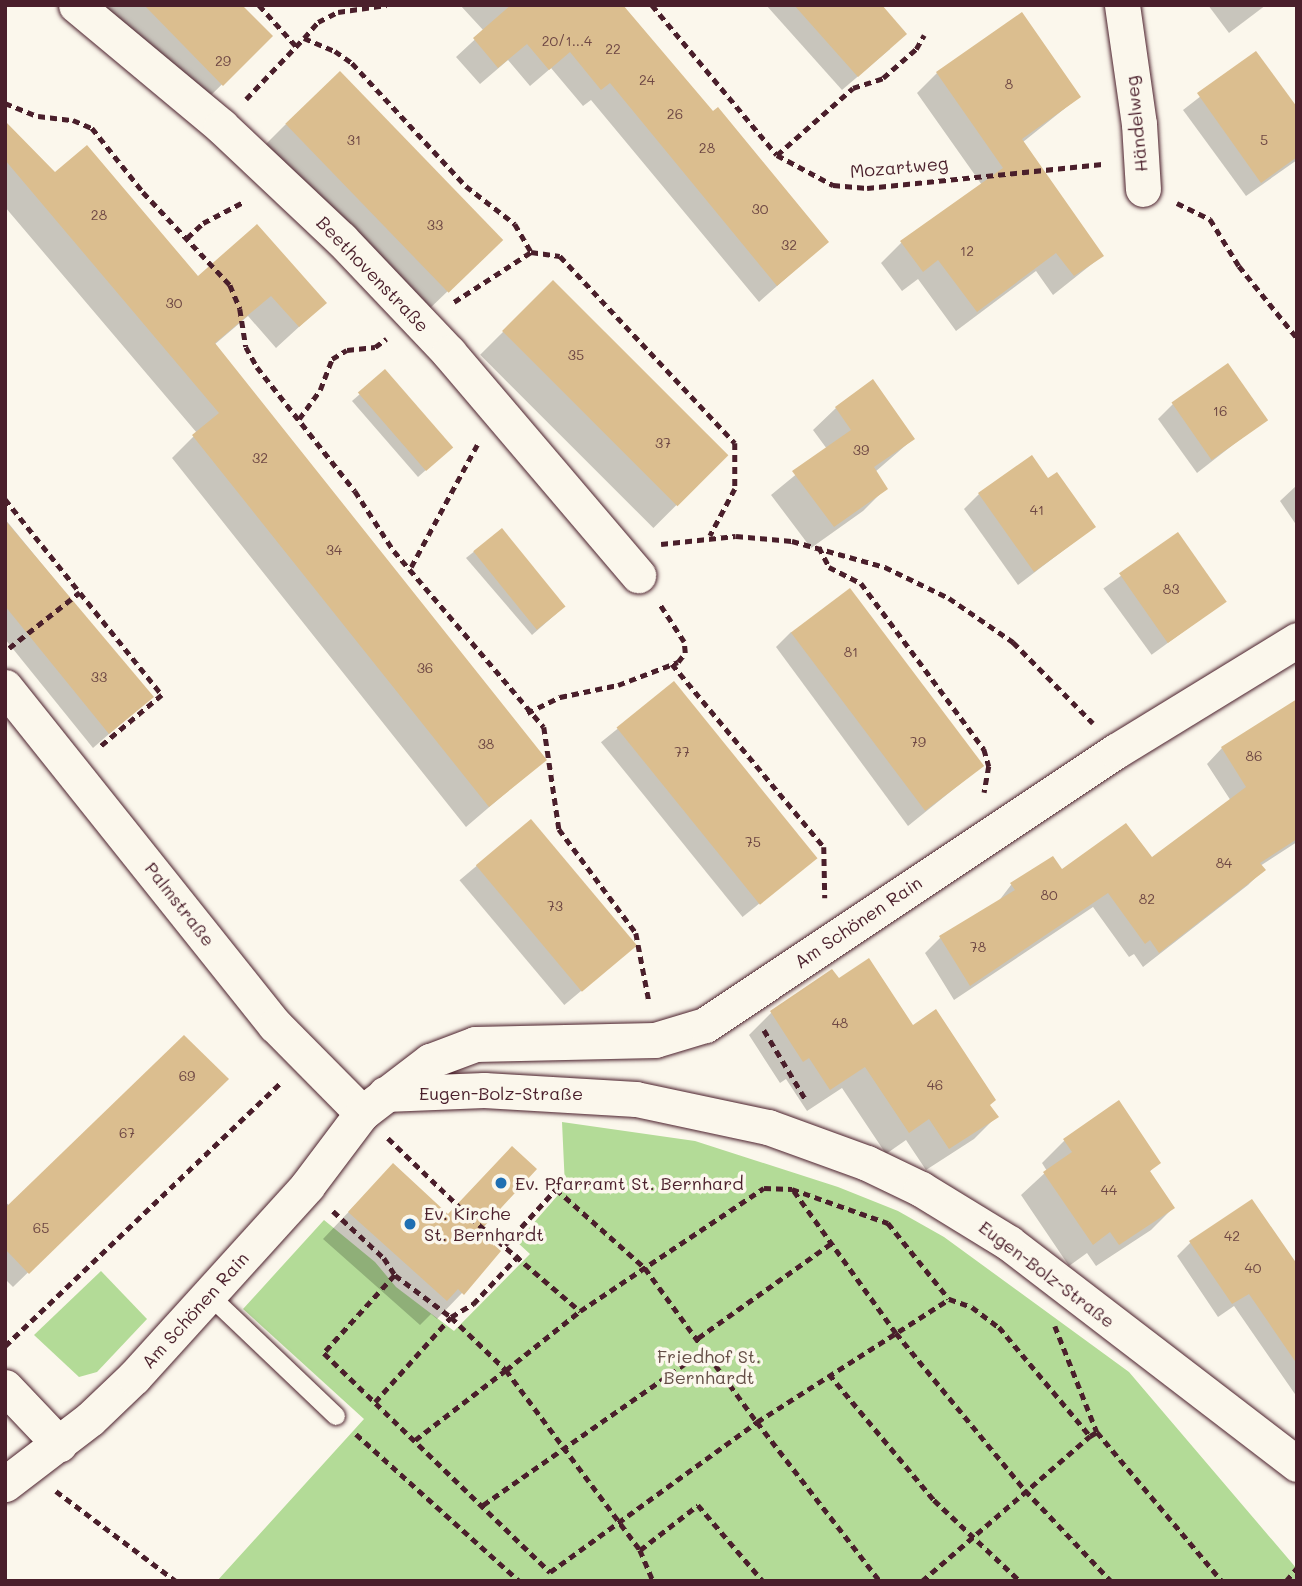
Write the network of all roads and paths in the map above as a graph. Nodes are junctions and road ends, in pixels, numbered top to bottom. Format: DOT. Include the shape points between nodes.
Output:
graph roads {
  1 [pos="76,5"];
  2 [pos="259,5"];
  3 [pos="386,5"];
  4 [pos="652,5"];
  5 [pos="1122,5"];
  6 [pos="924,34"];
  7 [pos="304,38"];
  8 [pos="296,46"];
  9 [pos="250,95"];
  10 [pos="5,103"];
  11 [pos="777,155"];
  12 [pos="1142,175"];
  13 [pos="281,180"];
  14 [pos="187,237"];
  15 [pos="531,253"];
  16 [pos="418,319"];
  17 [pos="1297,338"];
  18 [pos="495,405"];
  19 [pos="299,419"];
  20 [pos="5,499"];
  21 [pos="710,537"];
  22 [pos="819,547"];
  23 [pos="411,567"];
  24 [pos="632,567"];
  25 [pos="80,592"];
  26 [pos="1297,640"];
  27 [pos="5,651"];
  28 [pos="672,664"];
  29 [pos="5,687"];
  30 [pos="527,713"];
  31 [pos="1116,751"];
  32 [pos="73,769"];
  33 [pos="1000,828"];
  34 [pos="826,898"];
  35 [pos="745,999"];
  36 [pos="656,1040"];
  37 [pos="304,1058"];
  38 [pos="374,1104"];
  39 [pos="802,1138"];
  40 [pos="307,1186"];
  41 [pos="792,1189"];
  42 [pos="833,1242"];
  43 [pos="505,1245"];
  44 [pos="519,1255"];
  45 [pos="645,1268"];
  46 [pos="395,1275"];
  47 [pos="210,1296"];
  48 [pos="1078,1296"];
  49 [pos="949,1299"];
  50 [pos="580,1311"];
  51 [pos="451,1317"];
  52 [pos="896,1334"];
  53 [pos="698,1338"];
  54 [pos="5,1346"];
  55 [pos="706,1349"];
  56 [pos="506,1370"];
  57 [pos="829,1374"];
  58 [pos="5,1387"];
  59 [pos="375,1402"];
  60 [pos="336,1416"];
  61 [pos="757,1422"];
  62 [pos="1097,1432"];
  63 [pos="1090,1436"];
  64 [pos="415,1440"];
  65 [pos="59,1444"];
  66 [pos="566,1449"];
  67 [pos="1297,1464"];
  68 [pos="18,1475"];
  69 [pos="1025,1490"];
  70 [pos="483,1506"];
  71 [pos="618,1520"];
  72 [pos="970,1538"];
  73 [pos="640,1550"];
  74 [pos="1297,1568"];
  75 [pos="176,1581"];
  76 [pos="519,1581"];
  77 [pos="653,1581"];
  78 [pos="763,1581"];
  79 [pos="880,1581"];
  80 [pos="922,1581"];
  81 [pos="1020,1581"];
  82 [pos="1111,1581"];
  83 [pos="1222,1581"];
  84 [pos="1286,1581"];
  1 -- 13 [label="street, Beethovenstraße"];
  2 -- 8 [label="path"];
  3 -- 7 [label="path" via="338,12 318,22"];
  4 -- 11 [label="path, Mozartweg"];
  5 -- 12 [label="street, Händelweg"];
  6 -- 11 [label="path" via="916,48 883,78 853,88"];
  7 -- 8 [label="path"];
  7 -- 15 [label="path" via="352,63 466,186 515,224"];
  8 -- 9 [label="path"];
  10 -- 14 [label="path" via="92,128"];
  11 -- 12 [label="path, Mozartweg" via="813,176 850,188"];
  12 -- 17 [label="path, Händelweg" via="1206,215"];
  13 -- 14 [label="path" via="203,223"];
  13 -- 16 [label="street, Beethovenstraße"];
  14 -- 19 [label="path" via="236,295 250,356"];
  15 -- 16 [label="path"];
  15 -- 21 [label="path" via="560,256 730,435 737,453 735,489"];
  16 -- 18 [label="street, Beethovenstraße"];
  16 -- 19 [label="path" via="375,347 347,350 332,359 320,390"];
  18 -- 23 [label="path" via="465,471"];
  18 -- 24 [label="street, Beethovenstraße"];
  19 -- 23 [label="path" via="394,551"];
  20 -- 25 [label="path"];
  21 -- 22 [label="path" via="765,538"];
  21 -- 24 [label="path" via="675,539"];
  22 -- 31 [label="path" via="917,581 982,620 1048,675"];
  22 -- 33 [label="path" via="829,567 861,583 984,749 989,766 984,801"];
  23 -- 30 [label="path"];
  24 -- 28 [label="path" via="684,642 685,653"];
  25 -- 27 [label="path"];
  25 -- 32 [label="path" via="162,695"];
  26 -- 31 [label="street, Am Schönen Rain"];
  28 -- 30 [label="path" via="618,685 560,697"];
  28 -- 34 [label="path" via="824,847"];
  29 -- 32 [label="street, Palmstraße"];
  30 -- 36 [label="path" via="548,734 548,781 564,840 640,942"];
  31 -- 33 [label="street, Am Schönen Rain"];
  32 -- 37 [label="street, Palmstraße"];
  33 -- 35 [label="street, Am Schönen Rain"];
  35 -- 36 [label="street, Am Schönen Rain" via="705,1025"];
  35 -- 39 [label="path" via="806,1097"];
  36 -- 38 [label="street, Am Schönen Rain" via="459,1047 430,1061"];
  37 -- 38 [label="street, Palmstraße"];
  37 -- 54 [label="path"];
  38 -- 39 [label="street, Eugen-Bolz-Straße" via="484,1090 592,1094 682,1106"];
  38 -- 40 [label="street, Am Schönen Rain"];
  38 -- 43 [label="path"];
  39 -- 48 [label="street, Eugen-Bolz-Straße" via="921,1189 1009,1242"];
  40 -- 46 [label="path" via="384,1258"];
  40 -- 47 [label="street, Am Schönen Rain"];
  41 -- 42 [label="path"];
  41 -- 45 [label="path" via="777,1186 752,1193"];
  41 -- 49 [label="path" via="896,1228"];
  42 -- 52 [label="path"];
  42 -- 53 [label="path"];
  43 -- 44 [label="path"];
  43 -- 45 [label="path" via="556,1189"];
  44 -- 50 [label="path"];
  44 -- 51 [label="path" via="473,1304"];
  45 -- 50 [label="path"];
  45 -- 53 [label="path"];
  46 -- 51 [label="path"];
  46 -- 59 [label="path" via="324,1353"];
  47 -- 60 [label="lane"];
  47 -- 65 [label="street, Am Schönen Rain" via="134,1377"];
  48 -- 62 [label="path" via="1054,1329 1090,1405"];
  48 -- 67 [label="street, Eugen-Bolz-Straße"];
  49 -- 52 [label="path"];
  49 -- 63 [label="path" via="972,1307 999,1327"];
  50 -- 56 [label="path"];
  51 -- 56 [label="path"];
  51 -- 59 [label="path"];
  52 -- 57 [label="path"];
  52 -- 69 [label="path"];
  53 -- 55 [label="path"];
  55 -- 61 [label="path"];
  55 -- 66 [label="path"];
  56 -- 64 [label="path"];
  56 -- 66 [label="path"];
  57 -- 61 [label="path"];
  57 -- 72 [label="path"];
  58 -- 65 [label="street"];
  59 -- 64 [label="path"];
  60 -- 76 [label="path"];
  61 -- 71 [label="path"];
  61 -- 79 [label="path"];
  62 -- 63 [label="path"];
  62 -- 83 [label="path"];
  63 -- 69 [label="path"];
  64 -- 70 [label="path"];
  65 -- 68 [label="street, Am Schönen Rain"];
  66 -- 70 [label="path"];
  66 -- 71 [label="path"];
  68 -- 75 [label="path"];
  69 -- 72 [label="path"];
  69 -- 82 [label="path"];
  70 -- 71 [label="path" via="550,1572"];
  71 -- 73 [label="path"];
  72 -- 80 [label="path"];
  72 -- 81 [label="path"];
  73 -- 77 [label="path"];
  73 -- 78 [label="path" via="698,1505"];
  74 -- 84 [label="path"];
}
